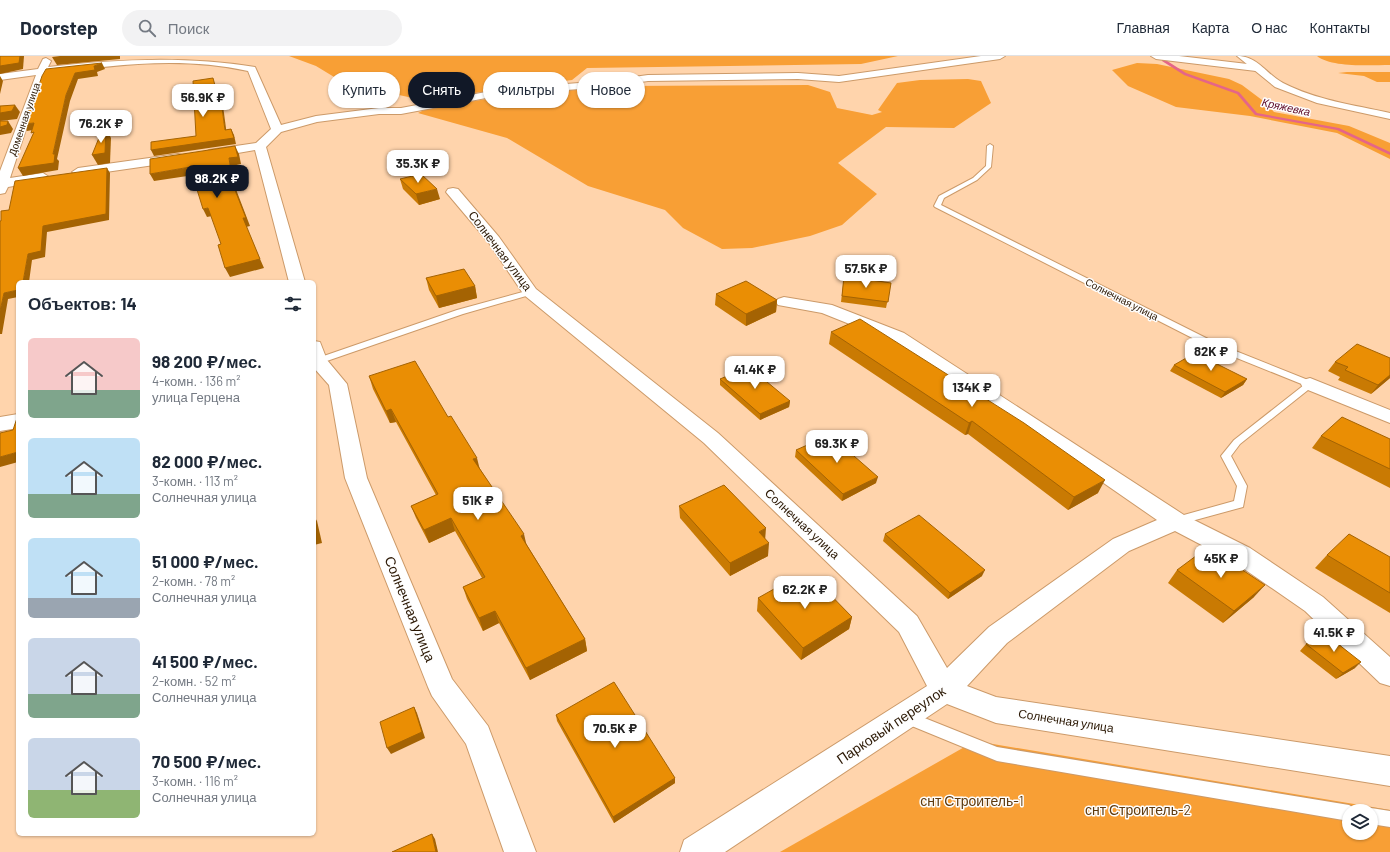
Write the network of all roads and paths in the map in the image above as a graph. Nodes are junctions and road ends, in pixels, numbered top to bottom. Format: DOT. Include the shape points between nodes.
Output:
graph roads {
  1 [pos="48,56"];
  2 [pos="1000,56"];
  3 [pos="1156,56"];
  4 [pos="1215,56"];
  5 [pos="1244,58"];
  6 [pos="1256,68"];
  7 [pos="41,72"];
  8 [pos="0,77"];
  9 [pos="1390,116"];
  10 [pos="22,123"];
  11 [pos="7,125"];
  12 [pos="277,130"];
  13 [pos="260,146"];
  14 [pos="990,146"];
  15 [pos="1,186"];
  16 [pos="453,192"];
  17 [pos="296,280"];
  18 [pos="530,292"];
  19 [pos="784,302"];
  20 [pos="316,356"];
  21 [pos="316,357"];
  22 [pos="1310,384"];
  23 [pos="1390,417"];
  24 [pos="16,421"];
  25 [pos="0,424"];
  26 [pos="1176,521"];
  27 [pos="1390,674"];
  28 [pos="944,690"];
  29 [pos="904,715"];
  30 [pos="1390,771"];
  31 [pos="1342,812"];
  32 [pos="1378,817"];
  33 [pos="1390,819"];
  34 [pos="520,852"];
  35 [pos="696,852"];
  1 -- 7 [label="street, Доменная улица"];
  2 -- 12 [label="street" via="839,79 798,76 648,78 502,92 401,111 379,111 316,119"];
  3 -- 6 [label="street"];
  4 -- 5 [label="street"];
  5 -- 6 [label="street"];
  6 -- 9 [label="street" via="1278,85 1321,101"];
  7 -- 8 [label="street"];
  7 -- 10 [label="street, Доменная улица"];
  7 -- 12 [label="street, Доменная улица" via="153,58 184,57 235,63 252,69"];
  10 -- 11 [label="street"];
  10 -- 15 [label="street, Доменная улица"];
  12 -- 13 [label="street"];
  13 -- 15 [label="street"];
  13 -- 17 [label="street"];
  14 -- 22 [label="lane, Солнечная улица" via="988,166 975,179 941,197 937,206 1215,346"];
  16 -- 18 [label="street, Солнечная улица" via="494,240"];
  18 -- 20 [label="lane"];
  18 -- 28 [label="street, Солнечная улица" via="711,438 908,624"];
  19 -- 26 [label="street" via="826,309 898,337"];
  21 -- 34 [label="street, Солнечная улица" via="338,384 356,478 442,687 478,736"];
  22 -- 23 [label="street, Солнечная улица"];
  22 -- 26 [label="lane" via="1237,442 1226,456 1242,486 1239,504"];
  24 -- 25 [label="street"];
  26 -- 27 [label="street" via="1242,555 1314,604"];
  26 -- 28 [label="street, Парковый переулок" via="1121,545 998,636"];
  28 -- 29 [label="street, Парковый переулок"];
  28 -- 30 [label="street, Солнечная улица" via="996,710"];
  29 -- 31 [label="lane" via="997,754"];
  29 -- 35 [label="street, Парковый переулок"];
  32 -- 33 [label="lane"];
}
